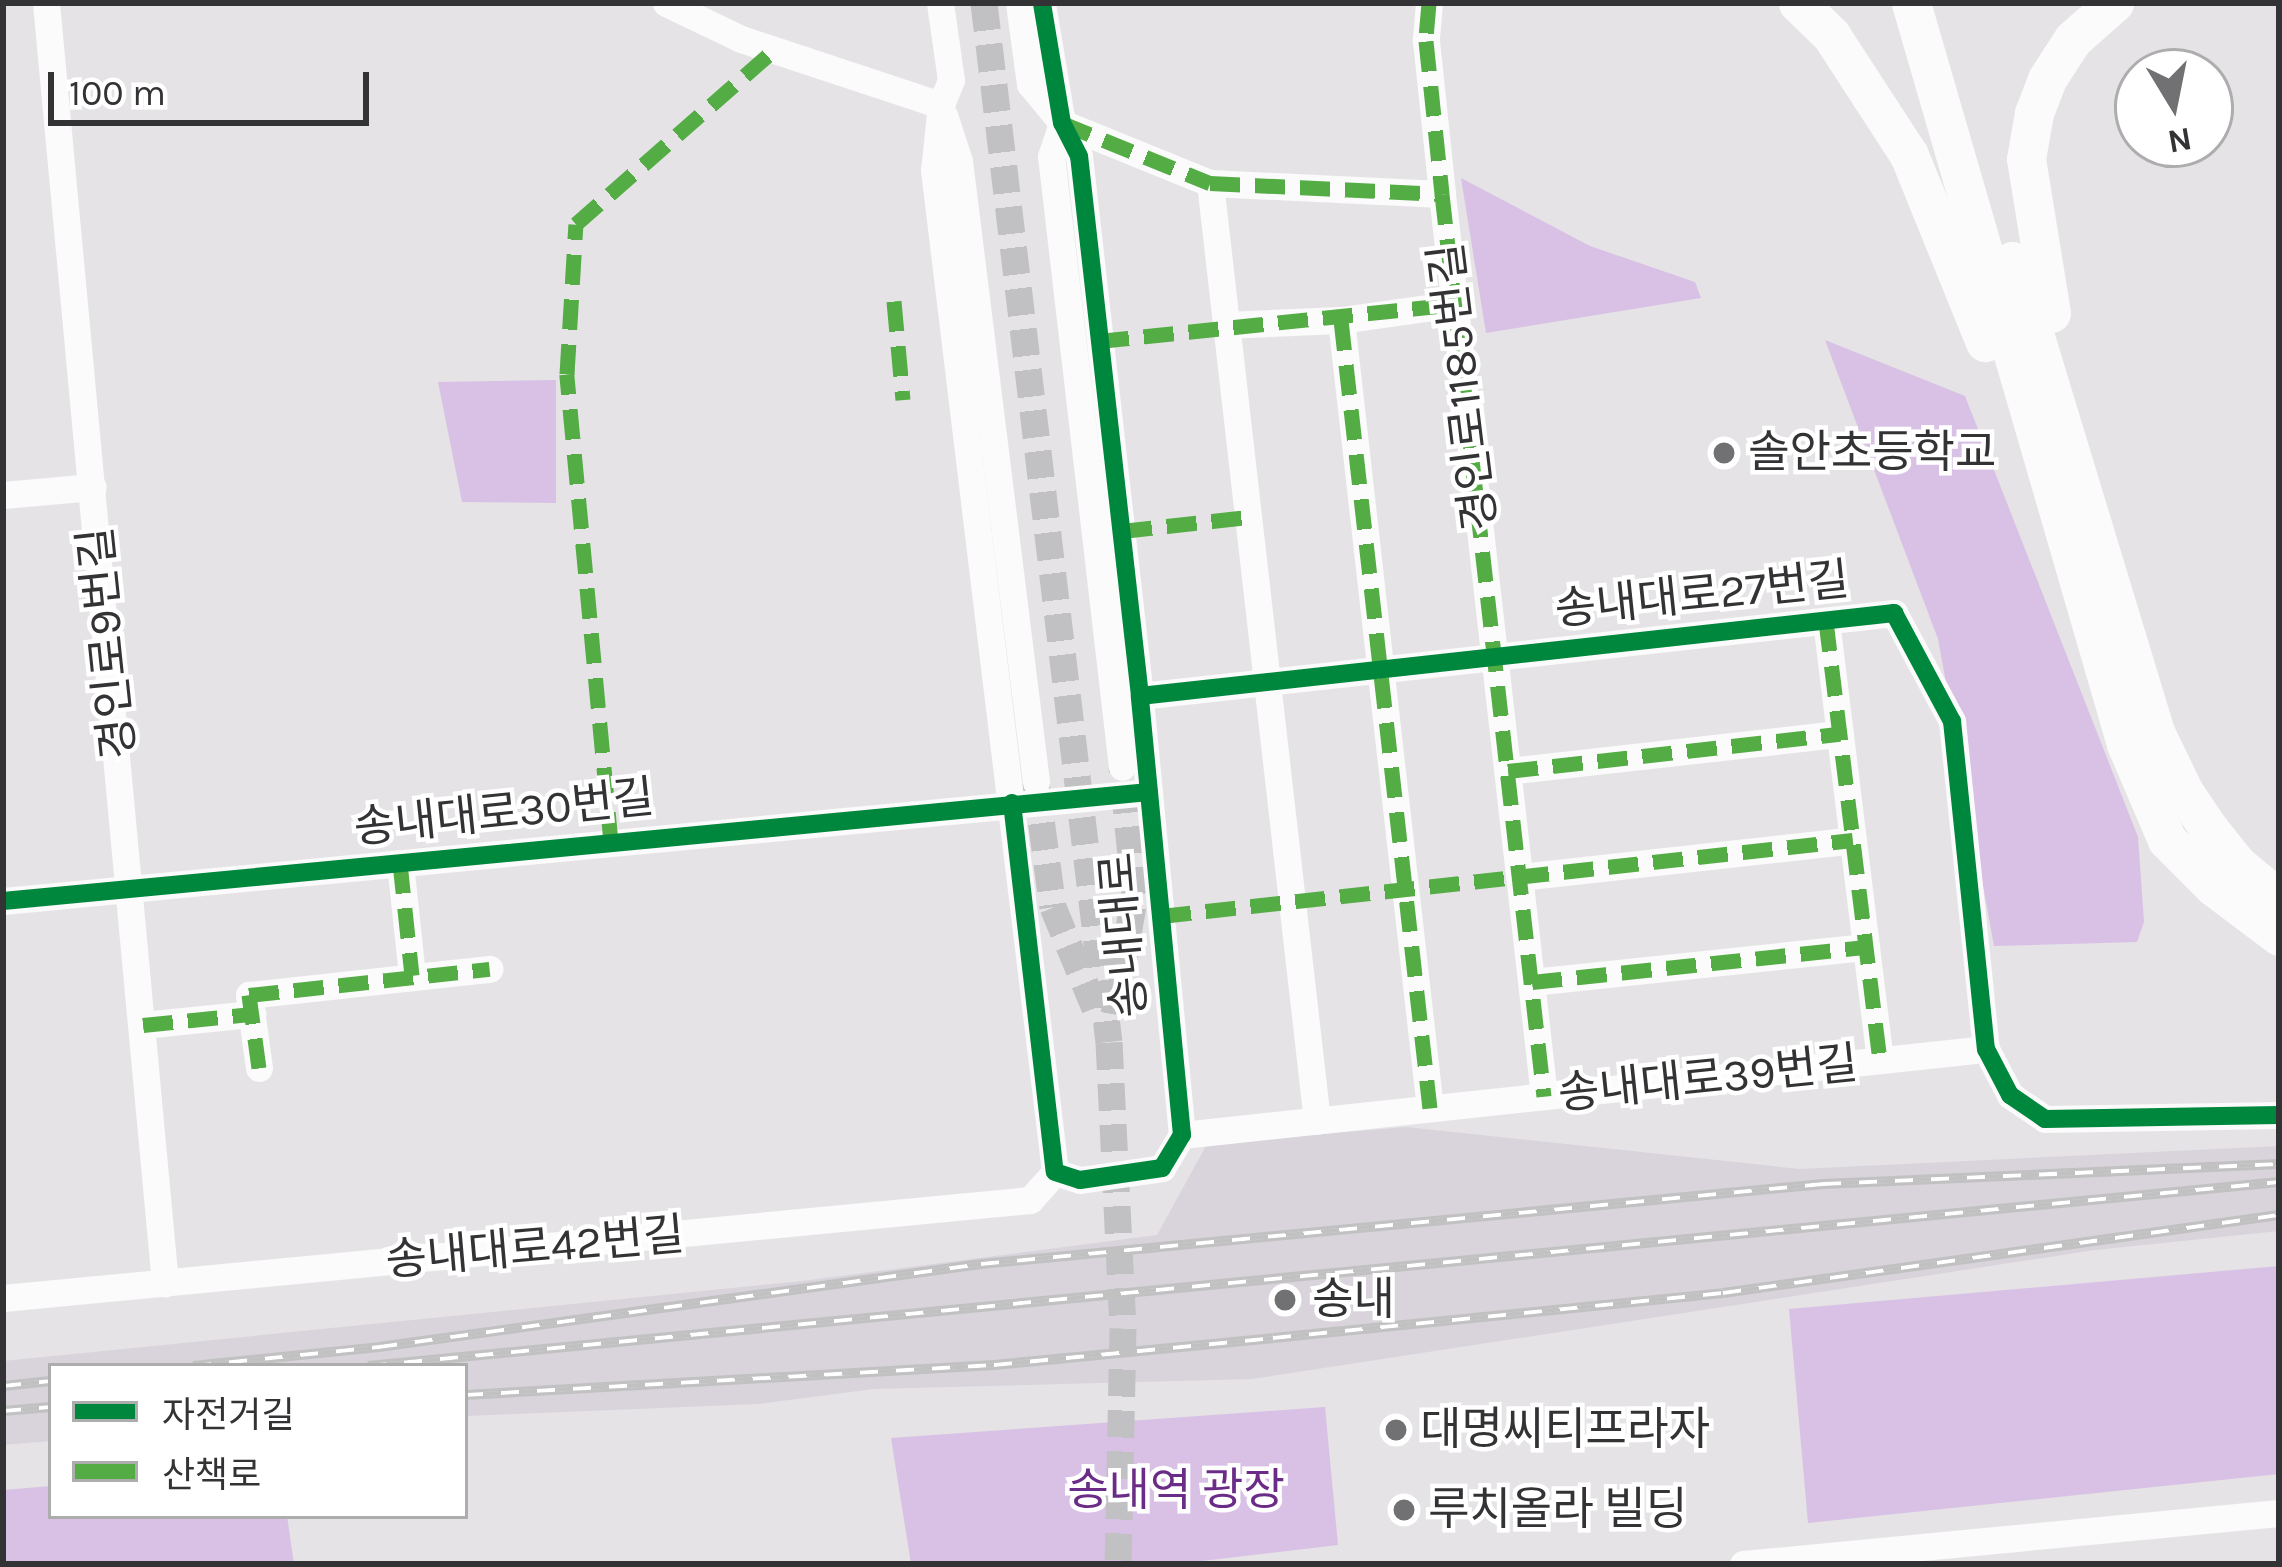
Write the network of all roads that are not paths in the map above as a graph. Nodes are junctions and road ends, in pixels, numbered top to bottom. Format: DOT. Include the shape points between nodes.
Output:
graph roads {
  1 [pos="46,3"];
  2 [pos="666,3"];
  3 [pos="926,3"];
  4 [pos="940,3"];
  5 [pos="1019,3"];
  6 [pos="1042,3"];
  7 [pos="1430,3"];
  8 [pos="1798,3"];
  9 [pos="1911,3"];
  10 [pos="1932,3"];
  11 [pos="2114,3"];
  12 [pos="941,105"];
  13 [pos="1953,105"];
  14 [pos="1062,123"];
  15 [pos="1210,183"];
  16 [pos="1442,194"];
  17 [pos="1455,304"];
  18 [pos="1341,320"];
  19 [pos="1226,325"];
  20 [pos="93,487"];
  21 [pos="3,495"];
  22 [pos="2056,518"];
  23 [pos="2096,530"];
  24 [pos="1826,621"];
  25 [pos="1495,657"];
  26 [pos="1379,670"];
  27 [pos="1267,682"];
  28 [pos="1140,696"];
  29 [pos="1840,734"];
  30 [pos="1121,767"];
  31 [pos="1508,771"];
  32 [pos="1036,782"];
  33 [pos="1149,791"];
  34 [pos="1012,803"];
  35 [pos="1853,840"];
  36 [pos="400,862"];
  37 [pos="1520,877"];
  38 [pos="131,889"];
  39 [pos="2279,898"];
  40 [pos="3,901"];
  41 [pos="2279,935"];
  42 [pos="1866,947"];
  43 [pos="490,969"];
  44 [pos="412,975"];
  45 [pos="1532,982"];
  46 [pos="252,1014"];
  47 [pos="143,1025"];
  48 [pos="1986,1049"];
  49 [pos="1880,1060"];
  50 [pos="259,1068"];
  51 [pos="1544,1096"];
  52 [pos="1430,1108"];
  53 [pos="2279,1115"];
  54 [pos="1317,1121"];
  55 [pos="1181,1135"];
  56 [pos="1055,1172"];
  57 [pos="165,1283"];
  58 [pos="3,1298"];
  59 [pos="2279,1514"];
  60 [pos="1787,1562"];
  61 [pos="1743,1564"];
  1 -- 20 [label="street, 경인로9번길"];
  2 -- 12 [label="street" via="741,39"];
  3 -- 12 [label="street, 송내대로"];
  4 -- 12 [label="street" via="951,80"];
  5 -- 14 [label="street" via="1030,84"];
  6 -- 14 [label="street, 송내대로"];
  7 -- 16 [label="street, 경인로1185번길" via="1426,40"];
  8 -- 22 [label="highway" via="1831,35 1909,154"];
  9 -- 13 [label="highway"];
  10 -- 13 [label="highway"];
  11 -- 23 [label="highway" via="2073,39 2047,79 2026,159"];
  12 -- 32 [label="street, 송내대로" via="959,161"];
  12 -- 34 [label="street, 송내대로" via="934,170"];
  13 -- 22 [label="highway"];
  13 -- 23 [label="highway"];
  14 -- 15 [label="street"];
  14 -- 28 [label="street, 송내대로" via="1079,156"];
  14 -- 30 [label="street, 송내대로" via="1051,157"];
  15 -- 16 [label="street"];
  15 -- 19 [label="street"];
  16 -- 17 [label="street, 경인로1185번길"];
  17 -- 18 [label="street"];
  17 -- 25 [label="street, 경인로1185번길"];
  18 -- 19 [label="street"];
  18 -- 26 [label="street"];
  19 -- 27 [label="street"];
  20 -- 21 [label="street"];
  20 -- 38 [label="street, 경인로9번길"];
  22 -- 41 [label="highway" via="2126,744 2167,840"];
  23 -- 39 [label="highway" via="2156,734 2184,792 2237,863"];
  24 -- 25 [label="street, 송내대로27번길"];
  24 -- 29 [label="street"];
  24 -- 48 [label="street, 송내대로27번길" via="1894,613 1952,721"];
  25 -- 26 [label="street, 송내대로27번길"];
  25 -- 31 [label="street, 경인로1185번길"];
  26 -- 27 [label="street, 송내대로27번길"];
  26 -- 52 [label="street"];
  27 -- 28 [label="street, 송내대로27번길"];
  27 -- 54 [label="street"];
  28 -- 33 [label="street, 송내대로"];
  29 -- 31 [label="street"];
  29 -- 35 [label="street"];
  31 -- 37 [label="street, 경인로1185번길"];
  33 -- 34 [label="street, 송내대로30번길"];
  33 -- 55 [label="street, 송내대로"];
  34 -- 36 [label="street, 송내대로30번길"];
  34 -- 56 [label="street, 송내대로"];
  35 -- 37 [label="street"];
  35 -- 42 [label="street"];
  36 -- 38 [label="street, 송내대로30번길"];
  36 -- 44 [label="street"];
  37 -- 45 [label="street, 경인로1185번길"];
  38 -- 40 [label="street, 송내대로30번길"];
  38 -- 47 [label="street, 경인로9번길"];
  42 -- 45 [label="street"];
  42 -- 49 [label="street"];
  43 -- 44 [label="street"];
  44 -- 46 [label="street" via="249,994"];
  45 -- 51 [label="street, 경인로1185번길"];
  46 -- 47 [label="street"];
  46 -- 50 [label="street"];
  47 -- 57 [label="street, 경인로9번길"];
  48 -- 49 [label="street, 송내대로39번길"];
  48 -- 53 [label="street" via="2010,1095 2045,1119"];
  49 -- 51 [label="street, 송내대로39번길"];
  51 -- 52 [label="street, 송내대로39번길"];
  52 -- 54 [label="street, 송내대로39번길"];
  54 -- 55 [label="street, 송내대로39번길"];
  55 -- 56 [label="street" via="1162,1168 1080,1180"];
  56 -- 57 [label="street, 송내대로42번길" via="1030,1200"];
  57 -- 58 [label="street, 송내대로42번길"];
  59 -- 60 [label="street"];
  60 -- 61 [label="street"];
}
